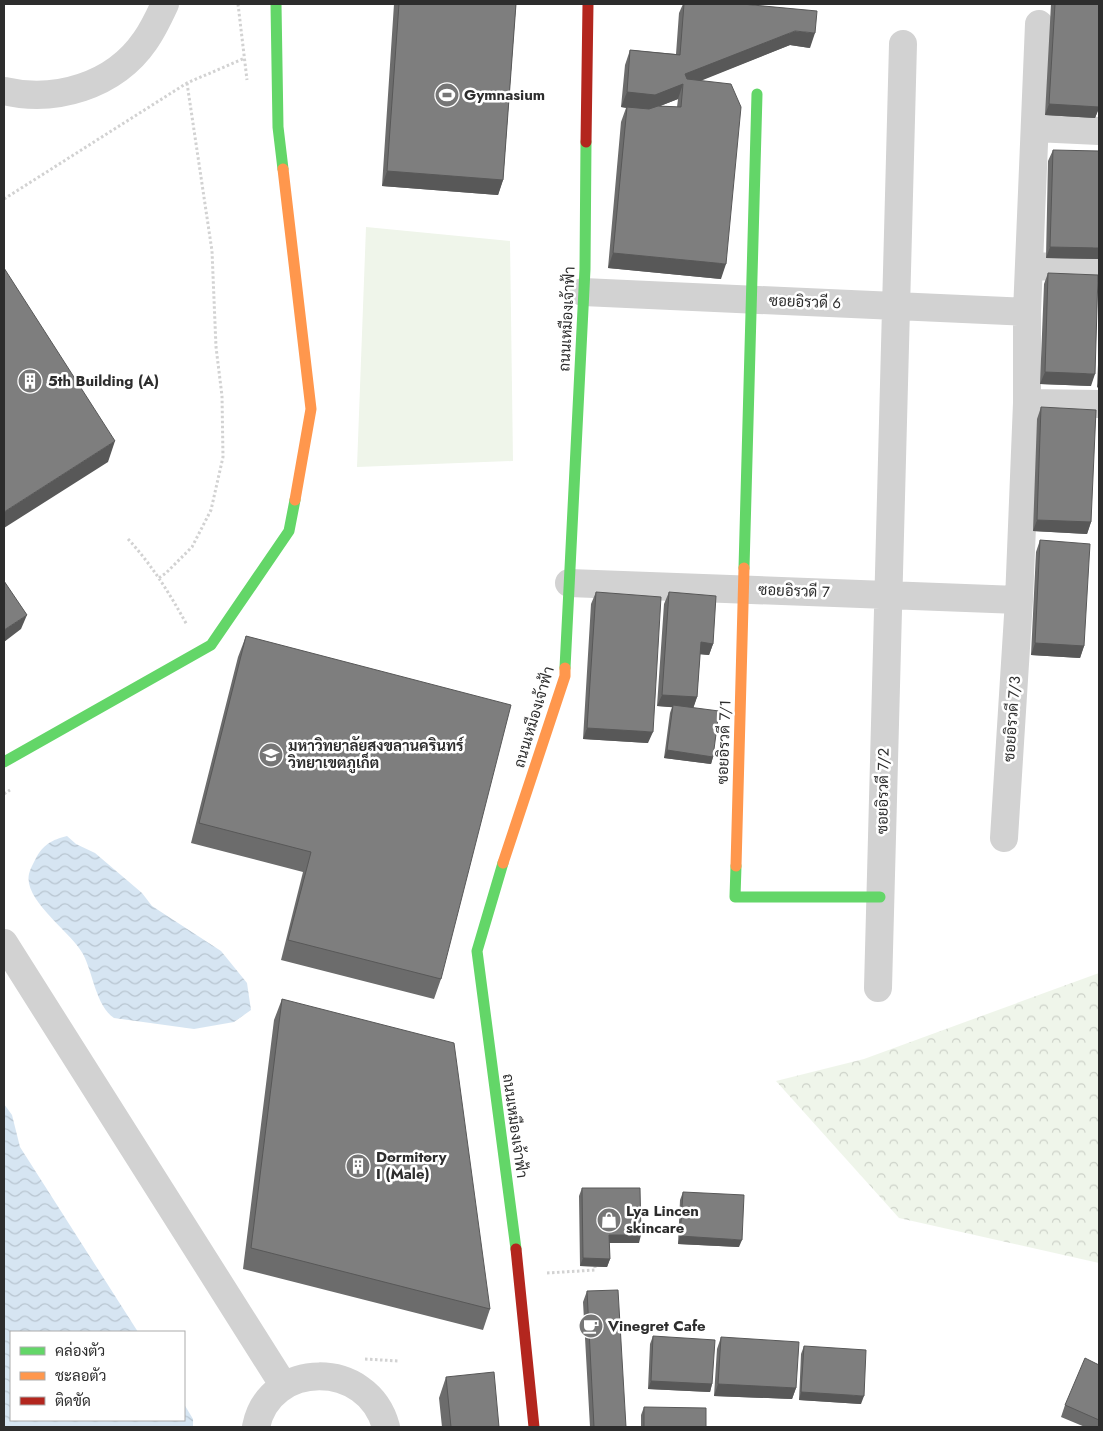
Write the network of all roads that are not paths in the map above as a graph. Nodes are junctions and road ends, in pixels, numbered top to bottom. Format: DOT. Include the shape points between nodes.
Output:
graph roads {
  1 [pos="165,4"];
  2 [pos="276,4"];
  3 [pos="588,4"];
  4 [pos="1039,24"];
  5 [pos="902,44"];
  6 [pos="4,91"];
  7 [pos="756,94"];
  8 [pos="1035,128"];
  9 [pos="1099,131"];
  10 [pos="1029,266"];
  11 [pos="1099,268"];
  12 [pos="583,292"];
  13 [pos="751,300"];
  14 [pos="896,306"];
  15 [pos="1027,312"];
  16 [pos="1027,403"];
  17 [pos="1099,404"];
  18 [pos="569,583"];
  19 [pos="743,589"];
  20 [pos="888,594"];
  21 [pos="1019,600"];
  22 [pos="4,762"];
  23 [pos="1004,838"];
  24 [pos="880,897"];
  25 [pos="4,943"];
  26 [pos="878,988"];
  27 [pos="284,1386"];
  28 [pos="256,1427"];
  29 [pos="386,1427"];
  30 [pos="534,1427"];
  1 -- 6 [label="street" via="144,43 129,59 105,76 71,91 49,95"];
  2 -- 22 [label="street" via="278,127 311,409 289,531 211,645"];
  3 -- 12 [label="street, ถนนเหมืองเจ้าฟ้า"];
  4 -- 8 [label="street, ซอยอิรวดี 7/3"];
  5 -- 14 [label="street, ซอยอิรวดี 7/2"];
  7 -- 13 [label="street, ซอยอิรวดี 7/1"];
  8 -- 9 [label="street"];
  8 -- 10 [label="street, ซอยอิรวดี 7/3"];
  10 -- 11 [label="street"];
  10 -- 15 [label="street, ซอยอิรวดี 7/3"];
  12 -- 13 [label="street, ซอยอิรวดี 6"];
  12 -- 18 [label="street, ถนนเหมืองเจ้าฟ้า"];
  13 -- 14 [label="street, ซอยอิรวดี 6"];
  13 -- 19 [label="street, ซอยอิรวดี 7/1"];
  14 -- 15 [label="street, ซอยอิรวดี 6"];
  14 -- 20 [label="street, ซอยอิรวดี 7/2"];
  15 -- 16 [label="street, ซอยอิรวดี 7/3"];
  16 -- 17 [label="street"];
  16 -- 21 [label="street, ซอยอิรวดี 7/3"];
  18 -- 19 [label="street, ซอยอิรวดี 7"];
  18 -- 30 [label="street, ถนนเหมืองเจ้าฟ้า" via="565,676 511,834 477,951 519,1275"];
  19 -- 20 [label="street, ซอยอิรวดี 7"];
  19 -- 24 [label="street, ซอยอิรวดี 7/1" via="735,897"];
  20 -- 21 [label="street, ซอยอิรวดี 7"];
  20 -- 24 [label="street, ซอยอิรวดี 7/2"];
  21 -- 23 [label="street, ซอยอิรวดี 7/3"];
  24 -- 26 [label="street, ซอยอิรวดี 7/2"];
  25 -- 27 [label="street"];
  27 -- 28 [label="street" via="268,1400"];
  27 -- 29 [label="street" via="305,1377 328,1376 351,1382 370,1396 383,1415"];
}
